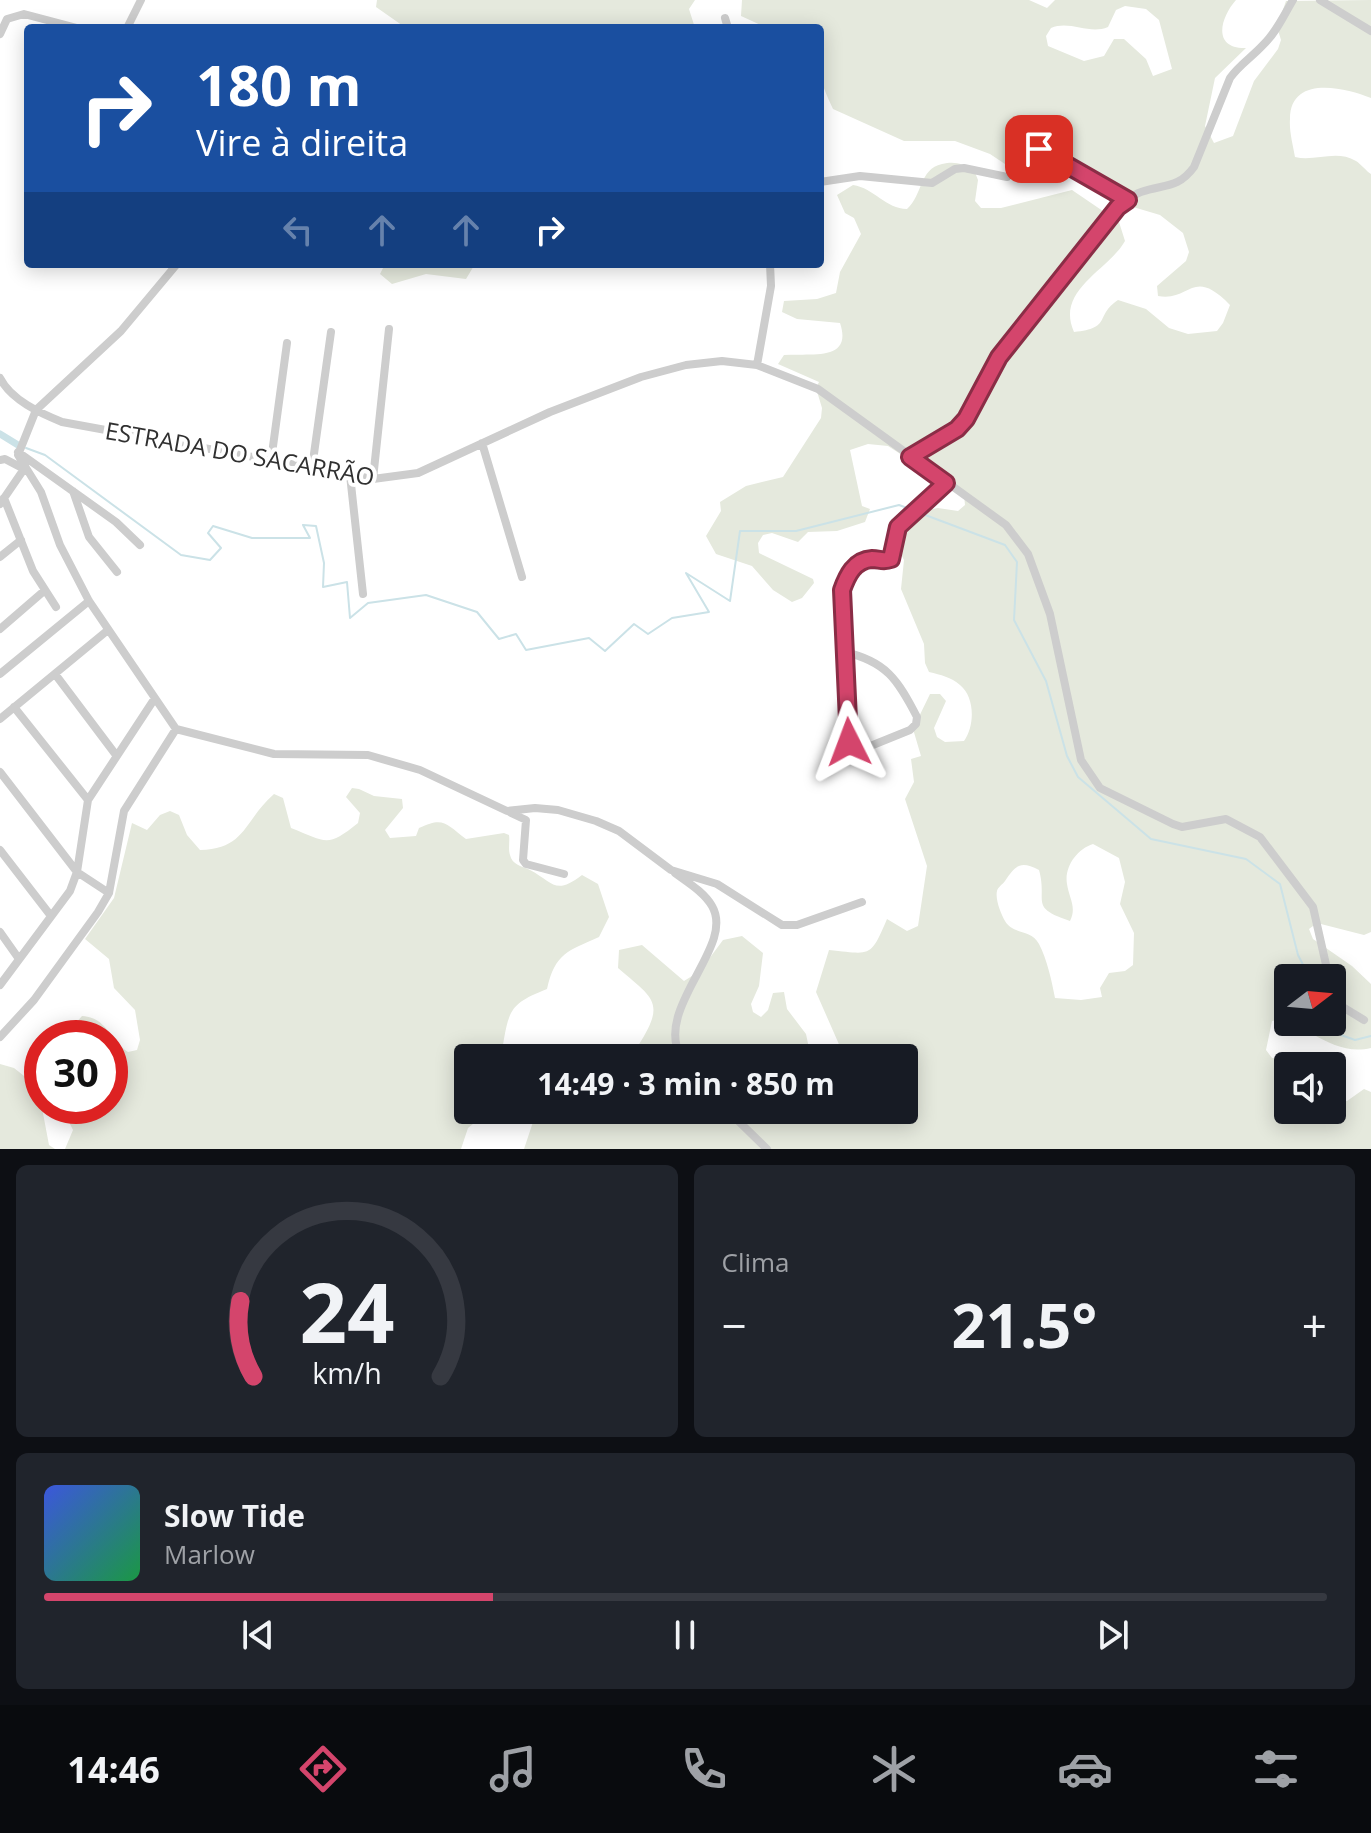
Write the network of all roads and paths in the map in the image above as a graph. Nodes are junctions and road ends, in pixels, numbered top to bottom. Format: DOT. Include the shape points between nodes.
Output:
graph roads {
  1 [pos="141,0"];
  2 [pos="1293,0"];
  3 [pos="1320,0"];
  4 [pos="62,24"];
  5 [pos="129,24"];
  6 [pos="1371,31"];
  7 [pos="0,34"];
  8 [pos="1039,149"];
  9 [pos="1007,177"];
  10 [pos="824,181"];
  11 [pos="1128,200"];
  12 [pos="174,268"];
  13 [pos="770,268"];
  14 [pos="389,329"];
  15 [pos="331,332"];
  16 [pos="287,343"];
  17 [pos="757,365"];
  18 [pos="0,378"];
  19 [pos="36,410"];
  20 [pos="482,443"];
  21 [pos="19,450"];
  22 [pos="910,457"];
  23 [pos="0,460"];
  24 [pos="271,461"];
  25 [pos="312,468"];
  26 [pos="24,469"];
  27 [pos="350,475"];
  28 [pos="373,479"];
  29 [pos="946,483"];
  30 [pos="72,490"];
  31 [pos="2,501"];
  32 [pos="21,540"];
  33 [pos="140,545"];
  34 [pos="0,557"];
  35 [pos="117,572"];
  36 [pos="522,577"];
  37 [pos="44,591"];
  38 [pos="363,594"];
  39 [pos="89,601"];
  40 [pos="56,607"];
  41 [pos="0,629"];
  42 [pos="108,630"];
  43 [pos="844,652"];
  44 [pos="0,674"];
  45 [pos="55,674"];
  46 [pos="155,698"];
  47 [pos="14,707"];
  48 [pos="0,719"];
  49 [pos="176,729"];
  50 [pos="116,755"];
  51 [pos="0,772"];
  52 [pos="88,800"];
  53 [pos="507,811"];
  54 [pos="0,850"];
  55 [pos="671,870"];
  56 [pos="77,872"];
  57 [pos="564,874"];
  58 [pos="109,893"];
  59 [pos="862,902"];
  60 [pos="51,916"];
  61 [pos="0,932"];
  62 [pos="19,959"];
  63 [pos="1326,964"];
  64 [pos="0,985"];
  65 [pos="1346,1009"];
  66 [pos="1364,1020"];
  67 [pos="0,1036"];
  68 [pos="676,1044"];
  69 [pos="741,1124"];
  70 [pos="767,1149"];
  1 -- 5 [label="street"];
  2 -- 11 [label="street" via="1274,33 1230,78 1187,178"];
  3 -- 6 [label="street"];
  4 -- 7 [label="street" via="24,14 7,19"];
  8 -- 11 [label="street"];
  9 -- 10 [label="street" via="964,168 932,183 860,176"];
  11 -- 22 [label="street" via="999,357 966,419"];
  12 -- 19 [label="street" via="121,331"];
  13 -- 17 [label="street"];
  14 -- 28 [label="street"];
  15 -- 25 [label="street"];
  16 -- 24 [label="street"];
  17 -- 20 [label="street, ESTRADA DO SACARRÃO" via="722,361 641,377"];
  17 -- 22 [label="street, ESTRADA DO SACARRÃO" via="818,389"];
  18 -- 19 [label="street, ESTRADA DO SACARRÃO"];
  19 -- 21 [label="street"];
  19 -- 24 [label="street, ESTRADA DO SACARRÃO" via="62,422"];
  20 -- 28 [label="street, ESTRADA DO SACARRÃO" via="418,473"];
  20 -- 36 [label="street"];
  21 -- 26 [label="street"];
  21 -- 30 [label="street"];
  22 -- 29 [label="street, ESTRADA DO SACARRÃO"];
  23 -- 26 [label="street"];
  24 -- 25 [label="street, ESTRADA DO SACARRÃO"];
  25 -- 27 [label="street, ESTRADA DO SACARRÃO"];
  26 -- 31 [label="street"];
  26 -- 39 [label="street" via="41,492"];
  27 -- 28 [label="street, ESTRADA DO SACARRÃO"];
  27 -- 38 [label="street"];
  29 -- 43 [label="street" via="898,527 891,559 860,562 849,572 842,590"];
  29 -- 63 [label="street, ESTRADA DO SACARRÃO" via="1006,525 1028,554 1050,614 1081,760 1089,775 1100,788 1178,826 1226,819 1260,837 1313,907"];
  30 -- 33 [label="street"];
  30 -- 35 [label="street" via="89,537"];
  31 -- 32 [label="street"];
  32 -- 34 [label="street"];
  32 -- 37 [label="street"];
  37 -- 40 [label="street"];
  37 -- 41 [label="street"];
  39 -- 42 [label="street"];
  39 -- 44 [label="street"];
  42 -- 45 [label="street"];
  42 -- 46 [label="street"];
  43 -- 43 [label="street" via="849,742 863,749 910,730 917,717 893,679 880,664"];
  45 -- 47 [label="street"];
  45 -- 50 [label="street"];
  46 -- 49 [label="street"];
  46 -- 50 [label="street"];
  47 -- 48 [label="street"];
  47 -- 52 [label="street"];
  49 -- 53 [label="street" via="274,754 343,753 393,761"];
  49 -- 58 [label="street" via="124,811"];
  50 -- 52 [label="street"];
  51 -- 56 [label="street"];
  52 -- 56 [label="street"];
  53 -- 55 [label="street" via="558,810 596,821 619,831"];
  53 -- 57 [label="street" via="526,820 526,864"];
  54 -- 60 [label="street"];
  55 -- 59 [label="street" via="717,884 790,927"];
  55 -- 68 [label="street" via="704,896 716,918 710,950 675,1028"];
  56 -- 58 [label="street"];
  56 -- 60 [label="street"];
  58 -- 67 [label="street" via="34,1000"];
  60 -- 62 [label="street"];
  61 -- 62 [label="street"];
  62 -- 64 [label="street"];
  65 -- 66 [label="street"];
  69 -- 70 [label="street"];
}
